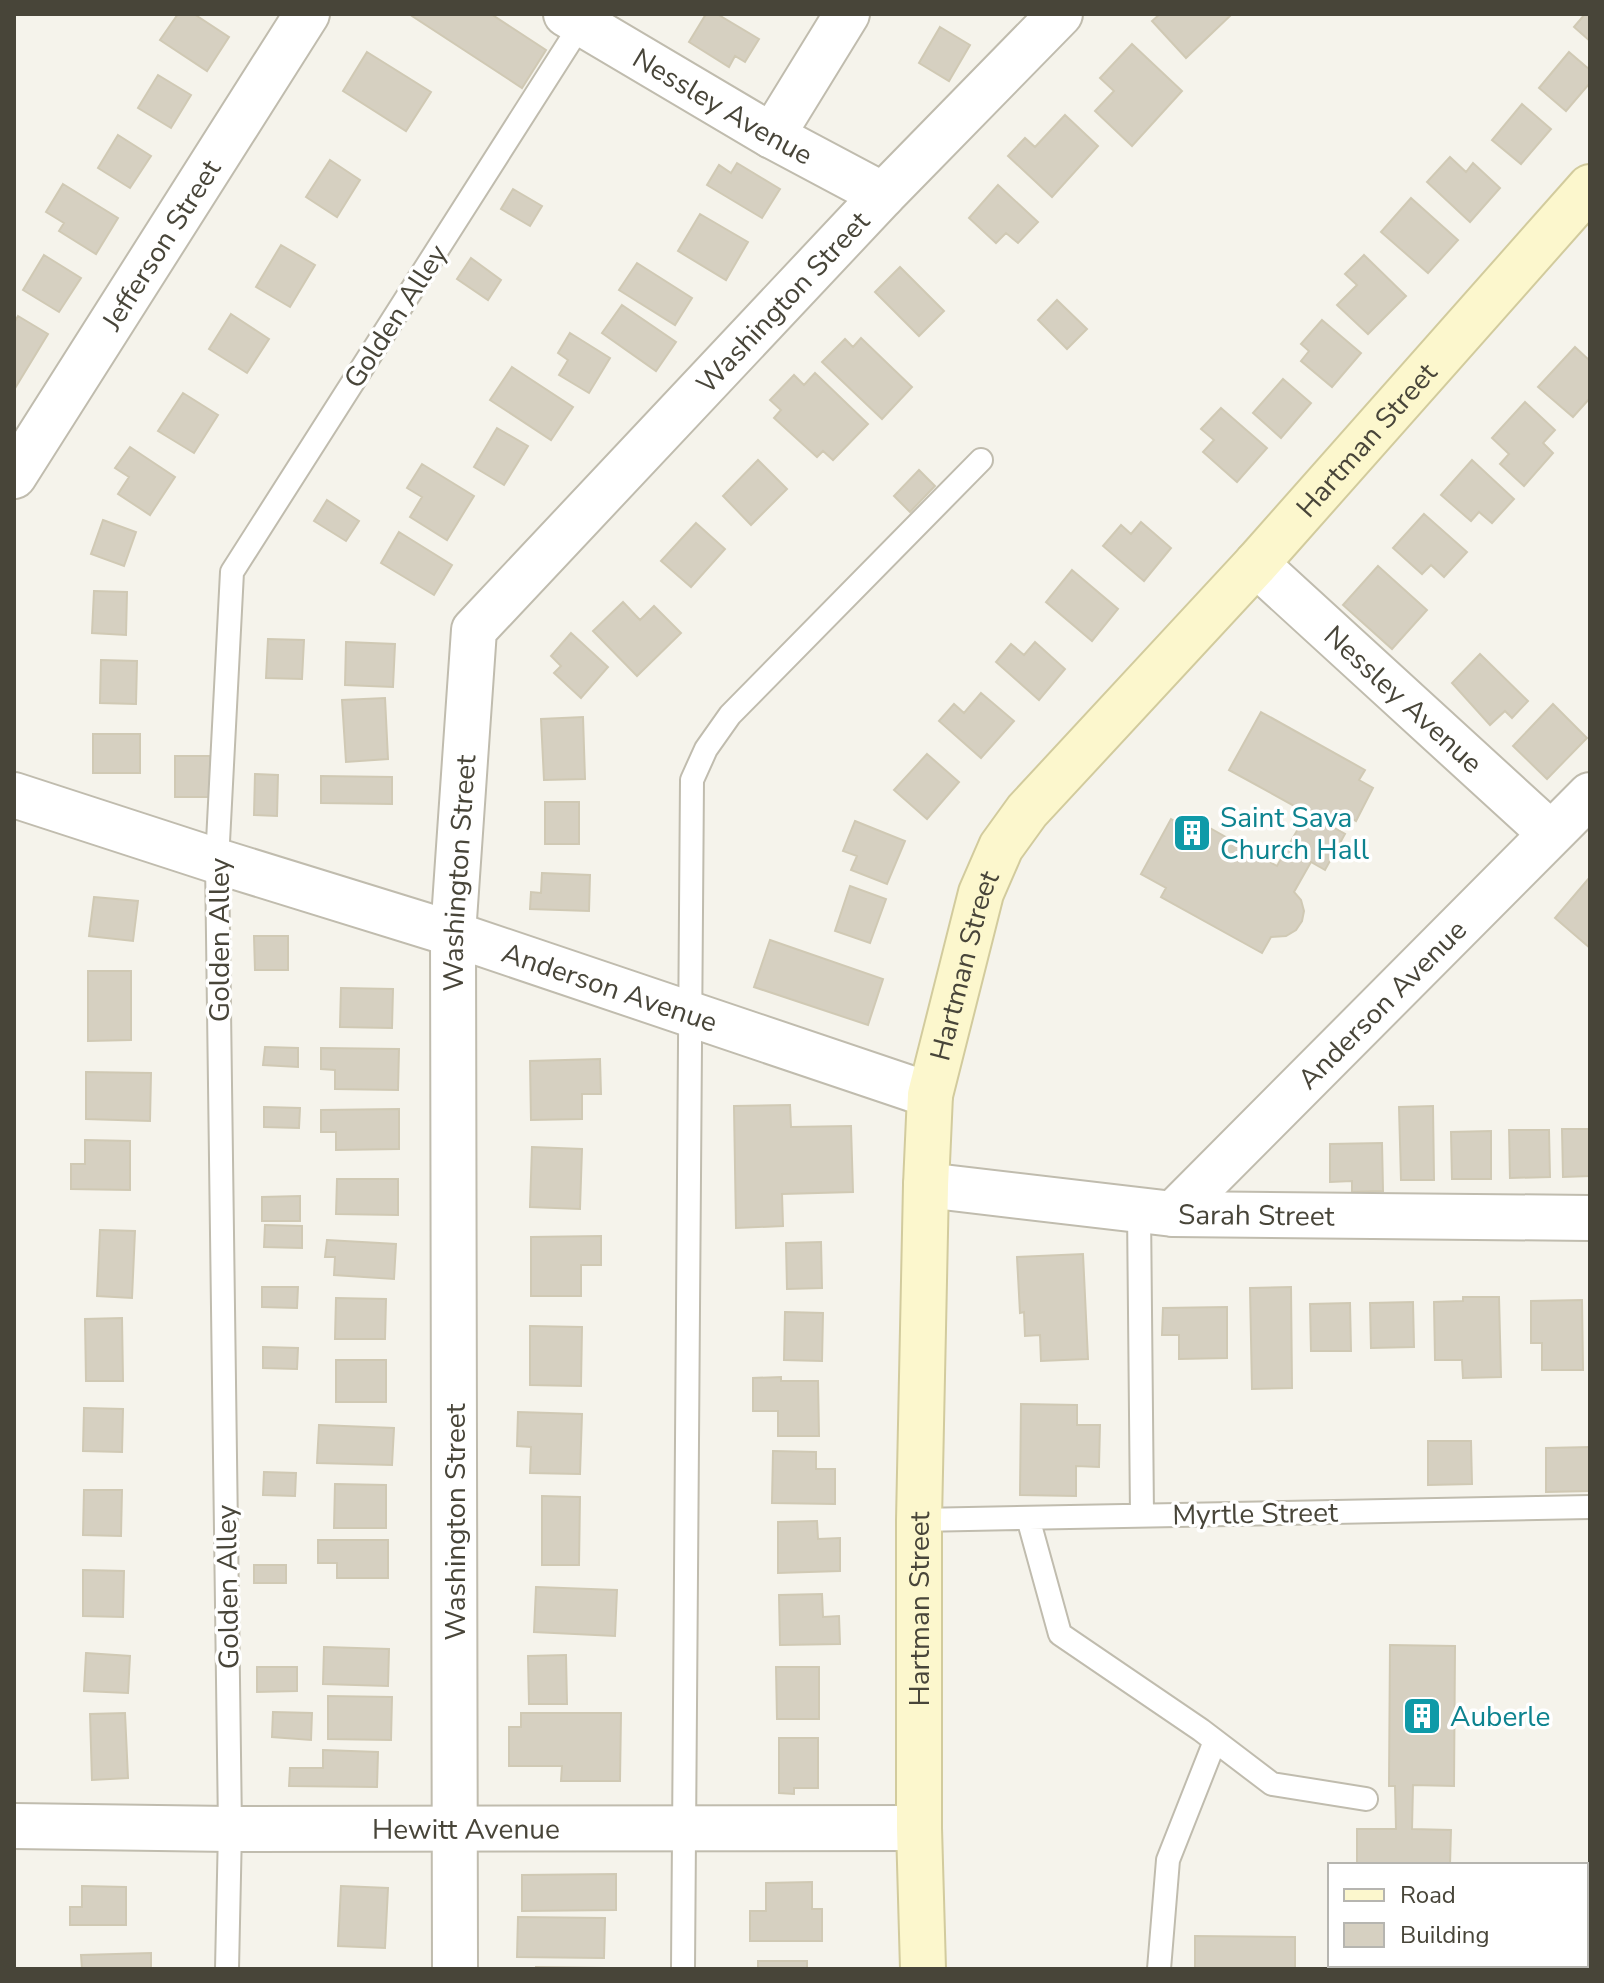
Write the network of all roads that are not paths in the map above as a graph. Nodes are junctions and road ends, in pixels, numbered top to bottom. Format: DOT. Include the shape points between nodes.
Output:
graph roads {
  1 [pos="307,14"];
  2 [pos="847,14"];
  3 [pos="1060,14"];
  4 [pos="578,17"];
  5 [pos="772,136"];
  6 [pos="1590,187"];
  7 [pos="883,195"];
  8 [pos="981,460"];
  9 [pos="14,476"];
  10 [pos="1256,564"];
  11 [pos="14,795"];
  12 [pos="1590,795"];
  13 [pos="1550,833"];
  14 [pos="217,861"];
  15 [pos="453,934"];
  16 [pos="689,1013"];
  17 [pos="930,1095"];
  18 [pos="926,1185"];
  19 [pos="1156,1212"];
  20 [pos="1590,1218"];
  21 [pos="1590,1507"];
  22 [pos="1142,1515"];
  23 [pos="1028,1518"];
  24 [pos="919,1520"];
  25 [pos="1215,1741"];
  26 [pos="1366,1799"];
  27 [pos="14,1826"];
  28 [pos="456,1828"];
  29 [pos="919,1828"];
  30 [pos="230,1829"];
  31 [pos="684,1829"];
  32 [pos="227,1969"];
  33 [pos="455,1969"];
  34 [pos="683,1969"];
  35 [pos="923,1969"];
  36 [pos="1159,1969"];
  1 -- 9 [label="street, Jefferson Street"];
  2 -- 5 [label="street"];
  3 -- 7 [label="street, Washington Street"];
  4 -- 5 [label="street, Nessley Avenue"];
  4 -- 14 [label="lane, Golden Alley" via="232,572"];
  5 -- 7 [label="street, Nessley Avenue"];
  6 -- 10 [label="main road, Hartman Street"];
  7 -- 15 [label="street, Washington Street" via="474,630"];
  8 -- 16 [label="lane" via="730,715 706,749 692,780"];
  10 -- 13 [label="street, Nessley Avenue"];
  10 -- 17 [label="main road, Hartman Street" via="1027,811 1001,847 981,893"];
  11 -- 14 [label="street, Anderson Avenue"];
  12 -- 13 [label="street, Anderson Avenue"];
  13 -- 19 [label="street, Anderson Avenue"];
  14 -- 15 [label="street, Anderson Avenue"];
  14 -- 30 [label="lane, Golden Alley"];
  15 -- 16 [label="street, Anderson Avenue"];
  15 -- 28 [label="street, Washington Street"];
  16 -- 17 [label="street, Anderson Avenue"];
  16 -- 31 [label="lane"];
  17 -- 18 [label="main road, Hartman Street"];
  18 -- 19 [label="street, Sarah Street"];
  18 -- 24 [label="main road, Hartman Street"];
  19 -- 20 [label="street, Sarah Street"];
  19 -- 22 [label="lane"];
  21 -- 22 [label="lane, Myrtle Street"];
  22 -- 23 [label="lane, Myrtle Street"];
  23 -- 24 [label="lane, Myrtle Street"];
  23 -- 25 [label="lane" via="1060,1634"];
  24 -- 29 [label="main road, Hartman Street"];
  25 -- 26 [label="lane" via="1272,1784"];
  25 -- 36 [label="lane" via="1168,1860"];
  27 -- 30 [label="street, Hewitt Avenue"];
  28 -- 30 [label="street, Hewitt Avenue"];
  28 -- 31 [label="street, Hewitt Avenue"];
  28 -- 33 [label="street, Washington Street"];
  29 -- 31 [label="street, Hewitt Avenue"];
  29 -- 35 [label="main road, Hartman Street"];
  30 -- 32 [label="lane, Golden Alley"];
  31 -- 34 [label="lane"];
}
